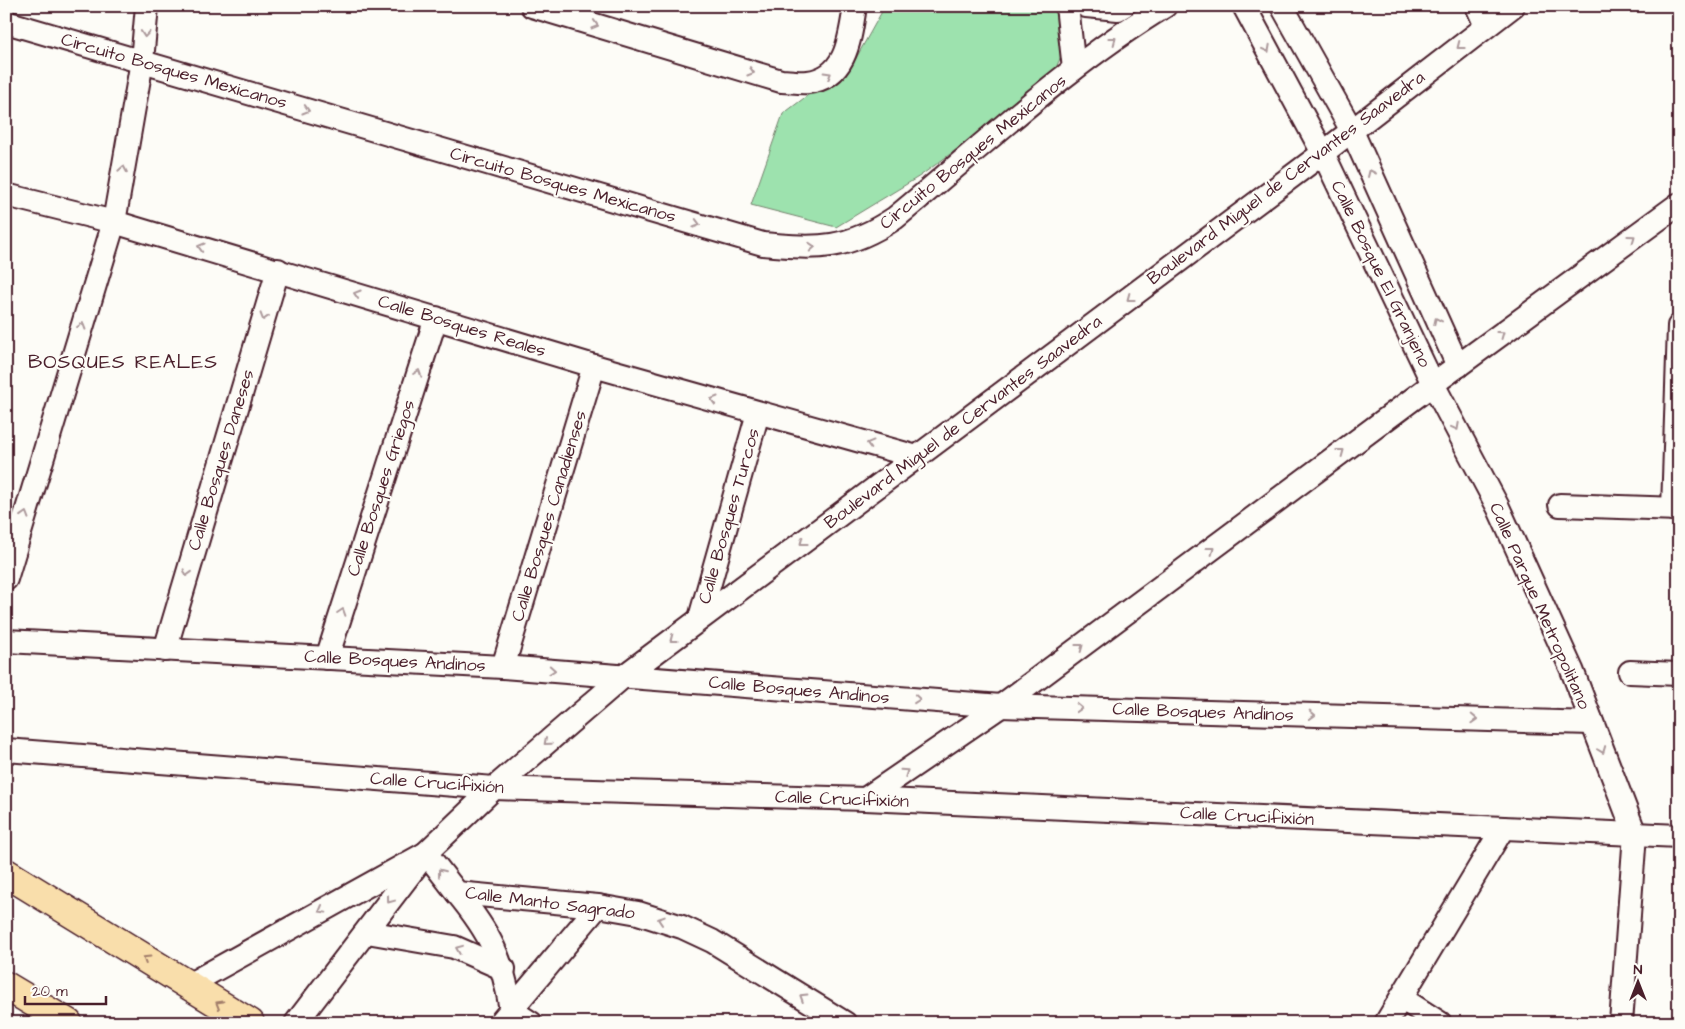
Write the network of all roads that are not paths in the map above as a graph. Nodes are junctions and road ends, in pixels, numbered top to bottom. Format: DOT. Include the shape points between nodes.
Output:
graph roads {
  1 [pos="147,6"];
  2 [pos="532,6"];
  3 [pos="855,6"];
  4 [pos="1067,6"];
  5 [pos="1086,6"];
  6 [pos="1123,6"];
  7 [pos="1165,6"];
  8 [pos="1244,6"];
  9 [pos="1282,6"];
  10 [pos="1513,6"];
  11 [pos="1482,16"];
  12 [pos="6,22"];
  13 [pos="142,61"];
  14 [pos="1074,70"];
  15 [pos="1351,130"];
  16 [pos="1323,153"];
  17 [pos="6,195"];
  18 [pos="1679,204"];
  19 [pos="114,222"];
  20 [pos="278,270"];
  21 [pos="436,318"];
  22 [pos="1679,326"];
  23 [pos="594,366"];
  24 [pos="1458,366"];
  25 [pos="1433,384"];
  26 [pos="758,413"];
  27 [pos="917,457"];
  28 [pos="1560,505"];
  29 [pos="1676,509"];
  30 [pos="6,579"];
  31 [pos="700,618"];
  32 [pos="6,641"];
  33 [pos="165,650"];
  34 [pos="327,658"];
  35 [pos="503,667"];
  36 [pos="1630,672"];
  37 [pos="1679,674"];
  38 [pos="624,676"];
  39 [pos="1001,706"];
  40 [pos="1592,723"];
  41 [pos="6,750"];
  42 [pos="494,788"];
  43 [pos="865,799"];
  44 [pos="1503,828"];
  45 [pos="1635,834"];
  46 [pos="1679,836"];
  47 [pos="426,853"];
  48 [pos="6,873"];
  49 [pos="457,893"];
  50 [pos="598,906"];
  51 [pos="367,932"];
  52 [pos="504,969"];
  53 [pos="188,985"];
  54 [pos="6,986"];
  55 [pos="1401,998"];
  56 [pos="506,1016"];
  57 [pos="68,1023"];
  58 [pos="250,1023"];
  59 [pos="296,1023"];
  60 [pos="531,1023"];
  61 [pos="845,1023"];
  62 [pos="1386,1023"];
  63 [pos="1440,1023"];
  64 [pos="1621,1023"];
  1 -- 13 [label="street, one-way"];
  2 -- 3 [label="street, one-way" via="781,81 808,82 823,78 839,68 850,40"];
  4 -- 14 [label="street, Circuito Bosques Mexicanos"];
  5 -- 6 [label="street" via="1118,9"];
  14 -- 7 [label="street, Circuito Bosques Mexicanos, one-way" via="1132,26"];
  8 -- 16 [label="street, Calle Bosque El Granjeno, one-way"];
  9 -- 15 [label="street, Calle Bosque El Granjeno"];
  10 -- 11 [label="street, Boulevard Miguel de Cervantes Saavedra"];
  11 -- 15 [label="street, Boulevard Miguel de Cervantes Saavedra, one-way"];
  12 -- 13 [label="street, Circuito Bosques Mexicanos"];
  13 -- 14 [label="street, Circuito Bosques Mexicanos, one-way" via="763,244 802,247 833,246 870,235 887,224"];
  19 -- 13 [label="street, one-way"];
  15 -- 16 [label="street, Boulevard Miguel de Cervantes Saavedra"];
  24 -- 15 [label="street, Calle Bosque El Granjeno, one-way"];
  16 -- 25 [label="street, Calle Bosque El Granjeno"];
  16 -- 27 [label="street, Boulevard Miguel de Cervantes Saavedra, one-way"];
  17 -- 19 [label="street, Calle Bosques Reales"];
  24 -- 18 [label="street, one-way"];
  20 -- 19 [label="street, Calle Bosques Reales, one-way"];
  30 -- 19 [label="street, one-way"];
  21 -- 20 [label="street, Calle Bosques Reales, one-way"];
  20 -- 33 [label="street, Calle Bosques Daneses, one-way"];
  21 -- 23 [label="street, Calle Bosques Reales"];
  34 -- 21 [label="street, Calle Bosques Griegos, one-way"];
  22 -- 29 [label="street"];
  26 -- 23 [label="street, Calle Bosques Reales, one-way"];
  23 -- 35 [label="street, Calle Bosques Canadienses"];
  24 -- 25 [label="street"];
  39 -- 25 [label="street, one-way"];
  25 -- 40 [label="street, Calle Parque Metropolitano, one-way" via="1498,507 1572,670"];
  27 -- 26 [label="street, Calle Bosques Reales, one-way"];
  26 -- 31 [label="street, Calle Bosques Turcos"];
  27 -- 31 [label="street, Boulevard Miguel de Cervantes Saavedra, one-way"];
  28 -- 29 [label="street"];
  31 -- 38 [label="street, Boulevard Miguel de Cervantes Saavedra, one-way"];
  32 -- 33 [label="street, Calle Bosques Andinos"];
  33 -- 34 [label="street, Calle Bosques Andinos"];
  34 -- 35 [label="street, Calle Bosques Andinos"];
  35 -- 38 [label="street, Calle Bosques Andinos, one-way"];
  36 -- 37 [label="street"];
  38 -- 39 [label="street, Calle Bosques Andinos, one-way"];
  38 -- 42 [label="street, Boulevard Miguel de Cervantes Saavedra, one-way"];
  39 -- 40 [label="street, Calle Bosques Andinos, one-way"];
  43 -- 39 [label="street, one-way"];
  40 -- 45 [label="street, Calle Parque Metropolitano, one-way"];
  41 -- 42 [label="street, Calle Crucifixión"];
  42 -- 43 [label="street, Calle Crucifixión"];
  42 -- 47 [label="street, Boulevard Miguel de Cervantes Saavedra"];
  43 -- 44 [label="street, Calle Crucifixión"];
  44 -- 45 [label="street, Calle Crucifixión"];
  44 -- 55 [label="street"];
  45 -- 46 [label="street, Calle Crucifixión"];
  45 -- 64 [label="street"];
  49 -- 47 [label="street, Calle Manto Sagrado, one-way"];
  47 -- 51 [label="street, Boulevard Miguel de Cervantes Saavedra, one-way"];
  47 -- 53 [label="street, Boulevard Miguel de Cervantes Saavedra, one-way"];
  53 -- 48 [label="main road, one-way"];
  49 -- 50 [label="street, Calle Manto Sagrado"];
  49 -- 52 [label="street" via="480,920"];
  50 -- 56 [label="street"];
  61 -- 50 [label="street, Calle Manto Sagrado, one-way" via="712,941 638,913"];
  52 -- 51 [label="street, one-way" via="454,946"];
  51 -- 59 [label="street, Boulevard Miguel de Cervantes Saavedra"];
  52 -- 56 [label="street"];
  58 -- 53 [label="main road, one-way"];
  54 -- 57 [label="main road"];
  55 -- 62 [label="street"];
  55 -- 63 [label="street"];
  56 -- 60 [label="street"];
}
